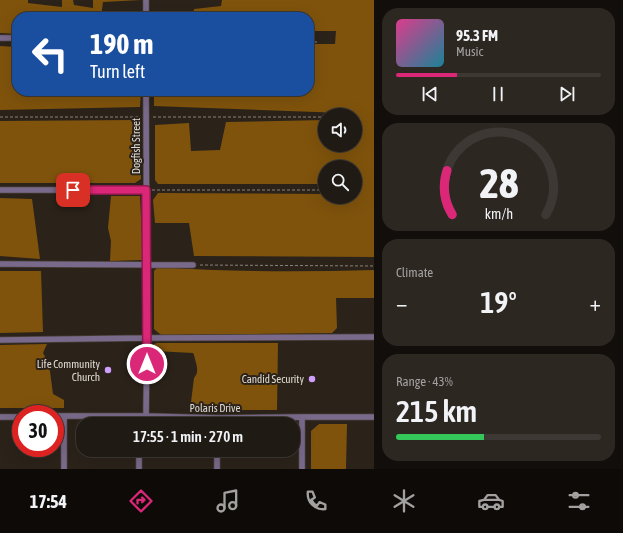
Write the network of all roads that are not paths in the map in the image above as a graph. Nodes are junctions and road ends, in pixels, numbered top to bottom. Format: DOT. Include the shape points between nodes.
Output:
graph roads {
  1 [pos="146,0"];
  2 [pos="146,12"];
  3 [pos="0,38"];
  4 [pos="12,38"];
  5 [pos="146,96"];
  6 [pos="0,190"];
  7 [pos="146,190"];
  8 [pos="0,264"];
  9 [pos="147,265"];
  10 [pos="193,265"];
  11 [pos="374,337"];
  12 [pos="147,338"];
  13 [pos="0,340"];
  14 [pos="12,416"];
  15 [pos="64,416"];
  16 [pos="139,416"];
  17 [pos="146,416"];
  18 [pos="0,417"];
  19 [pos="160,417"];
  20 [pos="302,417"];
  21 [pos="374,417"];
  22 [pos="64,457"];
  23 [pos="139,457"];
  24 [pos="217,457"];
  25 [pos="64,469"];
  26 [pos="139,469"];
  27 [pos="217,469"];
  28 [pos="302,469"];
  1 -- 2 [label="street"];
  3 -- 4 [label="street"];
  5 -- 7 [label="street, Dogfish Street"];
  6 -- 7 [label="street"];
  7 -- 9 [label="street, Dogfish Street"];
  8 -- 9 [label="street"];
  9 -- 10 [label="street"];
  9 -- 12 [label="street, Dogfish Street"];
  11 -- 12 [label="street"];
  12 -- 13 [label="street"];
  12 -- 17 [label="street, Dogfish Street"];
  14 -- 18 [label="street"];
  15 -- 16 [label="street, Polaris Drive"];
  16 -- 17 [label="street, Polaris Drive"];
  17 -- 19 [label="street, Polaris Drive"];
  20 -- 21 [label="street, Polaris Drive"];
  20 -- 28 [label="street"];
  22 -- 25 [label="street"];
  23 -- 26 [label="street"];
  24 -- 27 [label="street"];
}
